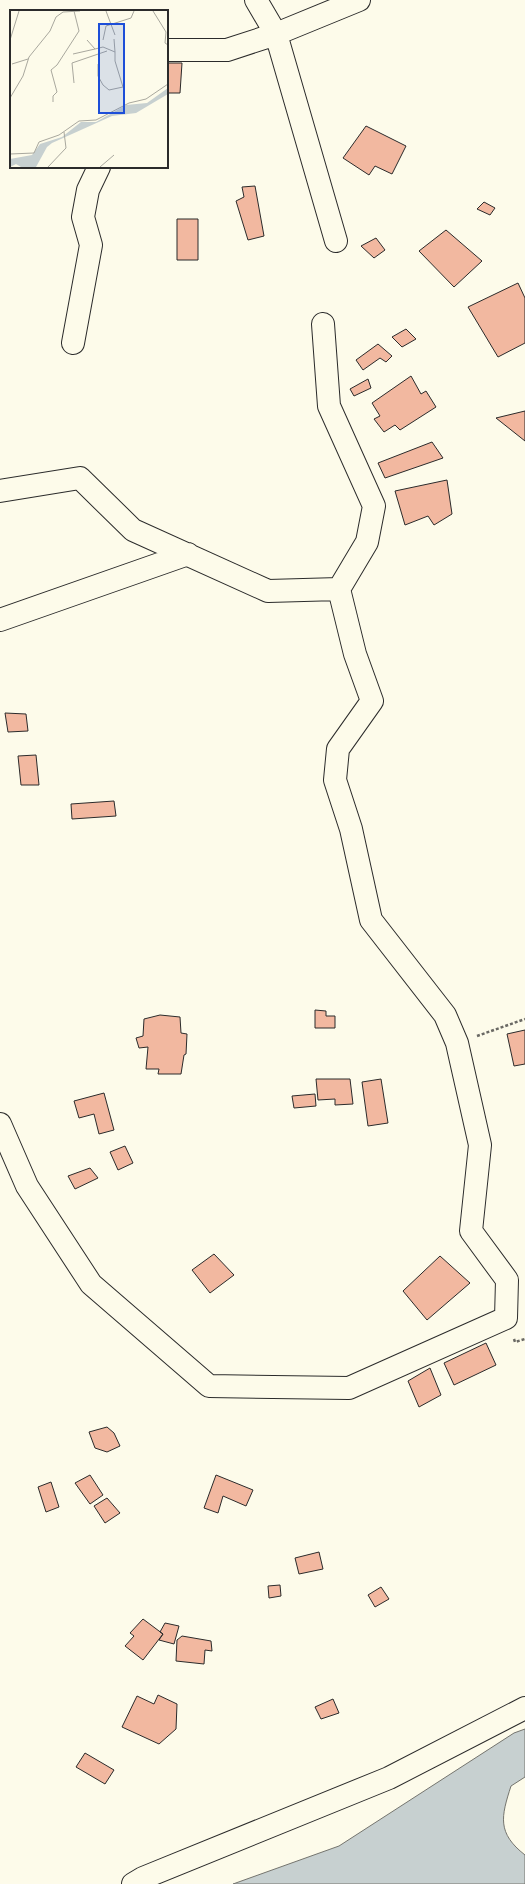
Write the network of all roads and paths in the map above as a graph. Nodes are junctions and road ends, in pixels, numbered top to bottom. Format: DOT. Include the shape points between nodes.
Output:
graph roads {
  1 [pos="256,0"];
  2 [pos="359,0"];
  3 [pos="276,34"];
  4 [pos="168,50"];
  5 [pos="99,168"];
  6 [pos="336,241"];
  7 [pos="323,324"];
  8 [pos="73,343"];
  9 [pos="0,491"];
  10 [pos="188,554"];
  11 [pos="339,589"];
  12 [pos="0,620"];
  13 [pos="525,1019"];
  14 [pos="457,1043"];
  15 [pos="0,1124"];
  16 [pos="525,1708"];
  17 [pos="133,1884"];
  1 -- 3 [label="street"];
  2 -- 3 [label="street"];
  3 -- 4 [label="street" via="227,50"];
  3 -- 6 [label="street"];
  5 -- 8 [label="street" via="88,190 83,217 91,245"];
  7 -- 11 [label="street" via="329,406 374,506 367,542"];
  9 -- 10 [label="street" via="80,478 133,530"];
  10 -- 11 [label="street" via="268,591"];
  10 -- 12 [label="street"];
  11 -- 14 [label="street" via="355,654 372,700 338,749 335,780 351,829 371,920 445,1015"];
  13 -- 14 [label="path"];
  14 -- 15 [label="street" via="480,1145 471,1231 508,1280 506,1318 349,1388 209,1386 91,1284 27,1186"];
  16 -- 17 [label="street" via="389,1778"];
}
